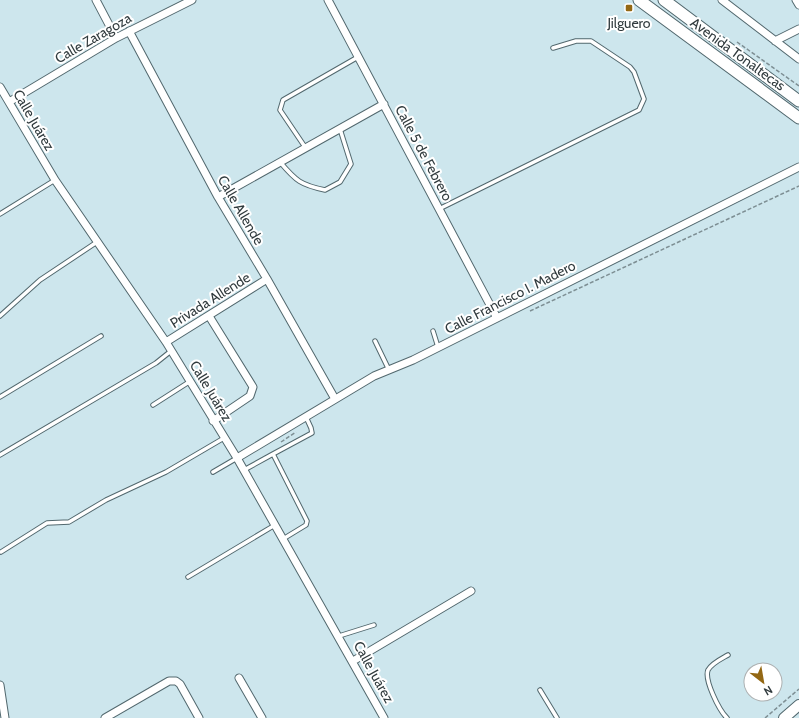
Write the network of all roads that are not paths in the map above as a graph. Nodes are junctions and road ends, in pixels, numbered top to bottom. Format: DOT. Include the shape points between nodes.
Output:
graph roads {
  1 [pos="96,0"];
  2 [pos="192,0"];
  3 [pos="328,0"];
  4 [pos="639,0"];
  5 [pos="664,0"];
  6 [pos="722,0"];
  7 [pos="796,0"];
  8 [pos="672,4"];
  9 [pos="799,6"];
  10 [pos="799,29"];
  11 [pos="129,31"];
  12 [pos="116,38"];
  13 [pos="776,41"];
  14 [pos="553,48"];
  15 [pos="358,57"];
  16 [pos="799,59"];
  17 [pos="0,87"];
  18 [pos="799,100"];
  19 [pos="9,102"];
  20 [pos="384,104"];
  21 [pos="799,118"];
  22 [pos="340,128"];
  23 [pos="305,147"];
  24 [pos="279,161"];
  25 [pos="799,167"];
  26 [pos="55,180"];
  27 [pos="218,197"];
  28 [pos="439,208"];
  29 [pos="0,214"];
  30 [pos="97,242"];
  31 [pos="267,279"];
  32 [pos="0,316"];
  33 [pos="209,316"];
  34 [pos="497,318"];
  35 [pos="433,331"];
  36 [pos="101,336"];
  37 [pos="375,341"];
  38 [pos="166,342"];
  39 [pos="438,348"];
  40 [pos="171,351"];
  41 [pos="389,370"];
  42 [pos="189,382"];
  43 [pos="0,397"];
  44 [pos="335,399"];
  45 [pos="152,405"];
  46 [pos="306,417"];
  47 [pos="213,421"];
  48 [pos="224,438"];
  49 [pos="273,454"];
  50 [pos="0,455"];
  51 [pos="237,458"];
  52 [pos="244,470"];
  53 [pos="213,472"];
  54 [pos="275,525"];
  55 [pos="283,539"];
  56 [pos="1,552"];
  57 [pos="188,577"];
  58 [pos="471,591"];
  59 [pos="374,625"];
  60 [pos="339,636"];
  61 [pos="728,655"];
  62 [pos="353,661"];
  63 [pos="239,678"];
  64 [pos="0,685"];
  65 [pos="540,690"];
  66 [pos="799,705"];
  67 [pos="5,718"];
  68 [pos="105,718"];
  69 [pos="199,718"];
  70 [pos="262,718"];
  71 [pos="384,718"];
  72 [pos="557,718"];
  73 [pos="727,718"];
  74 [pos="784,718"];
  1 -- 12 [label="street"];
  2 -- 11 [label="street, Calle Zaragoza"];
  3 -- 15 [label="street, Calle 5 de Febrero"];
  4 -- 21 [label="main road, Avenida Tonaltecas"];
  5 -- 8 [label="main road, Avenida Tonaltecas"];
  6 -- 13 [label="street"];
  7 -- 9 [label="street"];
  8 -- 18 [label="main road, Avenida Tonaltecas"];
  10 -- 13 [label="street"];
  11 -- 12 [label="street, Calle Zaragoza"];
  11 -- 27 [label="street, Calle Allende"];
  12 -- 19 [label="street, Calle Zaragoza"];
  13 -- 16 [label="street"];
  14 -- 28 [label="lane" via="584,39 630,67 644,99 638,110"];
  15 -- 20 [label="street, Calle 5 de Febrero"];
  15 -- 23 [label="lane" via="283,100 280,110"];
  17 -- 19 [label="street, Calle Juárez"];
  19 -- 26 [label="street, Calle Juárez"];
  20 -- 22 [label="street"];
  20 -- 28 [label="street, Calle 5 de Febrero"];
  22 -- 23 [label="street"];
  22 -- 24 [label="lane" via="351,164 340,182 325,190 310,187 295,180"];
  23 -- 24 [label="street"];
  24 -- 27 [label="street"];
  25 -- 34 [label="street, Calle Francisco I. Madero"];
  26 -- 29 [label="lane"];
  26 -- 30 [label="street, Calle Juárez"];
  27 -- 31 [label="street, Calle Allende"];
  28 -- 34 [label="street, Calle 5 de Febrero"];
  30 -- 32 [label="lane" via="40,280"];
  30 -- 38 [label="street, Calle Juárez"];
  31 -- 33 [label="street, Privada Allende"];
  31 -- 44 [label="street, Calle Allende"];
  33 -- 38 [label="street, Privada Allende"];
  33 -- 47 [label="street" via="252,387 250,396"];
  34 -- 39 [label="street, Calle Francisco I. Madero"];
  35 -- 39 [label="lane"];
  36 -- 43 [label="lane"];
  37 -- 41 [label="lane"];
  38 -- 40 [label="street, Calle Juárez"];
  39 -- 41 [label="street, Calle Francisco I. Madero"];
  40 -- 42 [label="street, Calle Juárez"];
  40 -- 50 [label="lane" via="156,363"];
  41 -- 44 [label="street, Calle Francisco I. Madero"];
  42 -- 45 [label="lane"];
  42 -- 47 [label="street, Calle Juárez"];
  44 -- 46 [label="street, Calle Francisco I. Madero"];
  46 -- 49 [label="lane" via="312,433"];
  46 -- 51 [label="street, Calle Francisco I. Madero"];
  47 -- 48 [label="street, Calle Juárez"];
  48 -- 51 [label="street, Calle Juárez"];
  48 -- 56 [label="lane" via="166,472 106,500 69,522 47,523"];
  49 -- 52 [label="lane"];
  49 -- 55 [label="lane" via="307,521 306,526"];
  51 -- 52 [label="street, Calle Juárez"];
  51 -- 53 [label="lane"];
  52 -- 54 [label="street, Calle Juárez"];
  54 -- 55 [label="street, Calle Juárez"];
  54 -- 57 [label="lane"];
  55 -- 60 [label="street, Calle Juárez"];
  58 -- 62 [label="street"];
  59 -- 60 [label="lane"];
  60 -- 62 [label="street, Calle Juárez"];
  61 -- 73 [label="lane" via="712,665 707,678 719,708"];
  62 -- 71 [label="street, Calle Juárez"];
  63 -- 70 [label="street"];
  64 -- 67 [label="street"];
  65 -- 72 [label="lane"];
  66 -- 74 [label="street"];
  68 -- 69 [label="street" via="170,681 176,681"];
}
